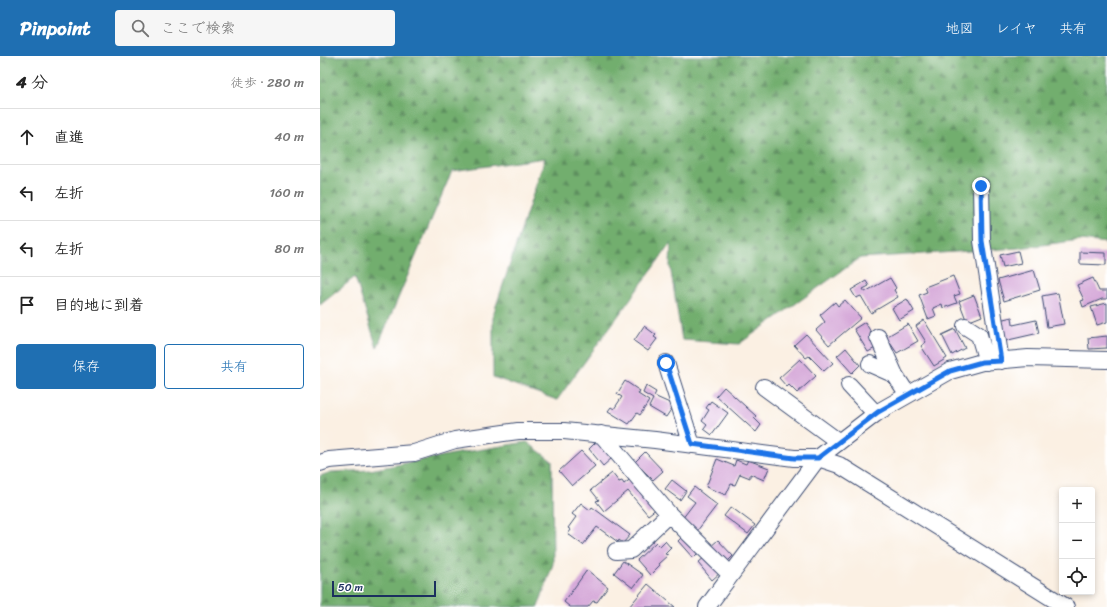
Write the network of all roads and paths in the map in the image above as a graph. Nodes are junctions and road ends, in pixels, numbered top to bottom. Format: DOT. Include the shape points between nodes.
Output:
graph roads {
  1 [pos="981,186"];
  2 [pos="965,326"];
  3 [pos="878,337"];
  4 [pos="1107,360"];
  5 [pos="994,361"];
  6 [pos="666,363"];
  7 [pos="870,364"];
  8 [pos="895,374"];
  9 [pos="849,385"];
  10 [pos="764,387"];
  11 [pos="908,395"];
  12 [pos="876,414"];
  13 [pos="601,434"];
  14 [pos="839,442"];
  15 [pos="692,444"];
  16 [pos="818,458"];
  17 [pos="320,463"];
  18 [pos="669,514"];
  19 [pos="616,551"];
  20 [pos="731,575"];
  21 [pos="707,607"];
  22 [pos="1066,607"];
  1 -- 5 [label="street" via="982,241"];
  2 -- 5 [label="street" via="979,335"];
  3 -- 8 [label="street"];
  4 -- 5 [label="street" via="1028,358"];
  5 -- 11 [label="street" via="950,371"];
  6 -- 15 [label="street"];
  7 -- 8 [label="street"];
  8 -- 11 [label="street"];
  9 -- 12 [label="street"];
  10 -- 14 [label="street"];
  11 -- 12 [label="street"];
  12 -- 14 [label="street"];
  13 -- 15 [label="street"];
  13 -- 17 [label="street" via="518,431 455,440 414,453 329,460"];
  13 -- 18 [label="street"];
  14 -- 16 [label="street"];
  15 -- 16 [label="street" via="794,458"];
  16 -- 20 [label="street"];
  16 -- 22 [label="street" via="839,465"];
  18 -- 19 [label="street" via="631,550"];
  18 -- 20 [label="street"];
  20 -- 21 [label="street"];
}
